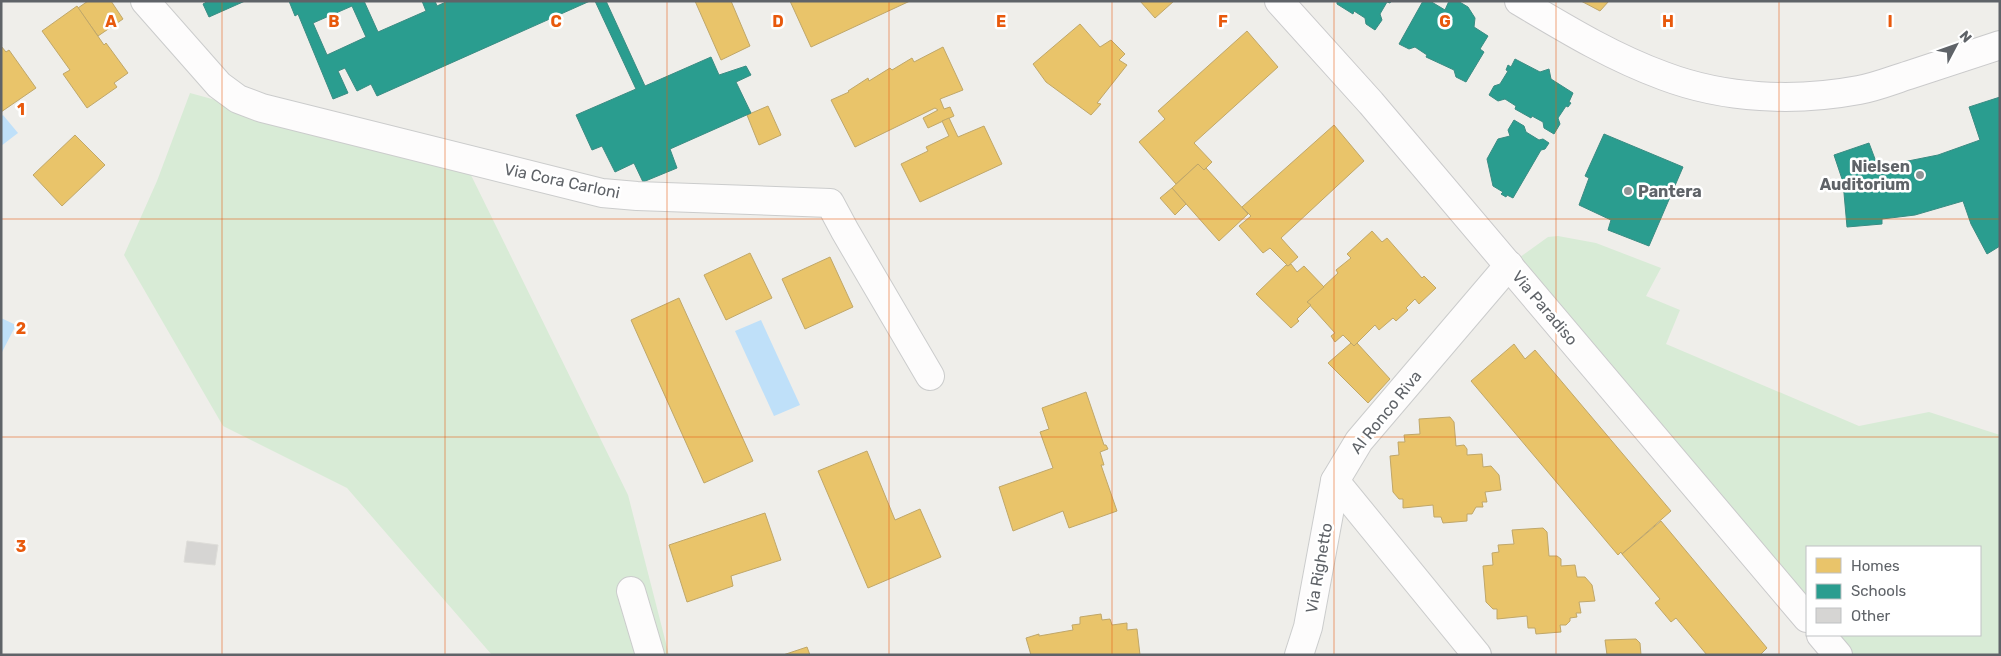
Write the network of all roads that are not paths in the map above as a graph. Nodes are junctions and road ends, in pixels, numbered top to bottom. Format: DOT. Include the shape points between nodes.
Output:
graph roads {
  1 [pos="145,1"];
  2 [pos="1279,1"];
  3 [pos="1519,1"];
  4 [pos="2000,45"];
  5 [pos="1508,265"];
  6 [pos="930,376"];
  7 [pos="1335,481"];
  8 [pos="631,591"];
  9 [pos="1806,617"];
  10 [pos="1822,636"];
  11 [pos="650,655"];
  12 [pos="1299,655"];
  13 [pos="1477,655"];
  14 [pos="1838,655"];
  1 -- 6 [label="street, Via Cora Carloni" via="219,85 238,99 262,108 602,193 830,203"];
  2 -- 5 [label="street, Via Paradiso" via="1371,103"];
  3 -- 4 [label="street" via="1624,60 1691,85 1741,94 1782,97 1861,90"];
  5 -- 7 [label="street, Al Ronco Riva" via="1360,441"];
  5 -- 9 [label="street, Via Paradiso"];
  7 -- 12 [label="street, Via Righetto" via="1308,627"];
  7 -- 13 [label="street"];
  8 -- 11 [label="street"];
  10 -- 14 [label="street"];
}
